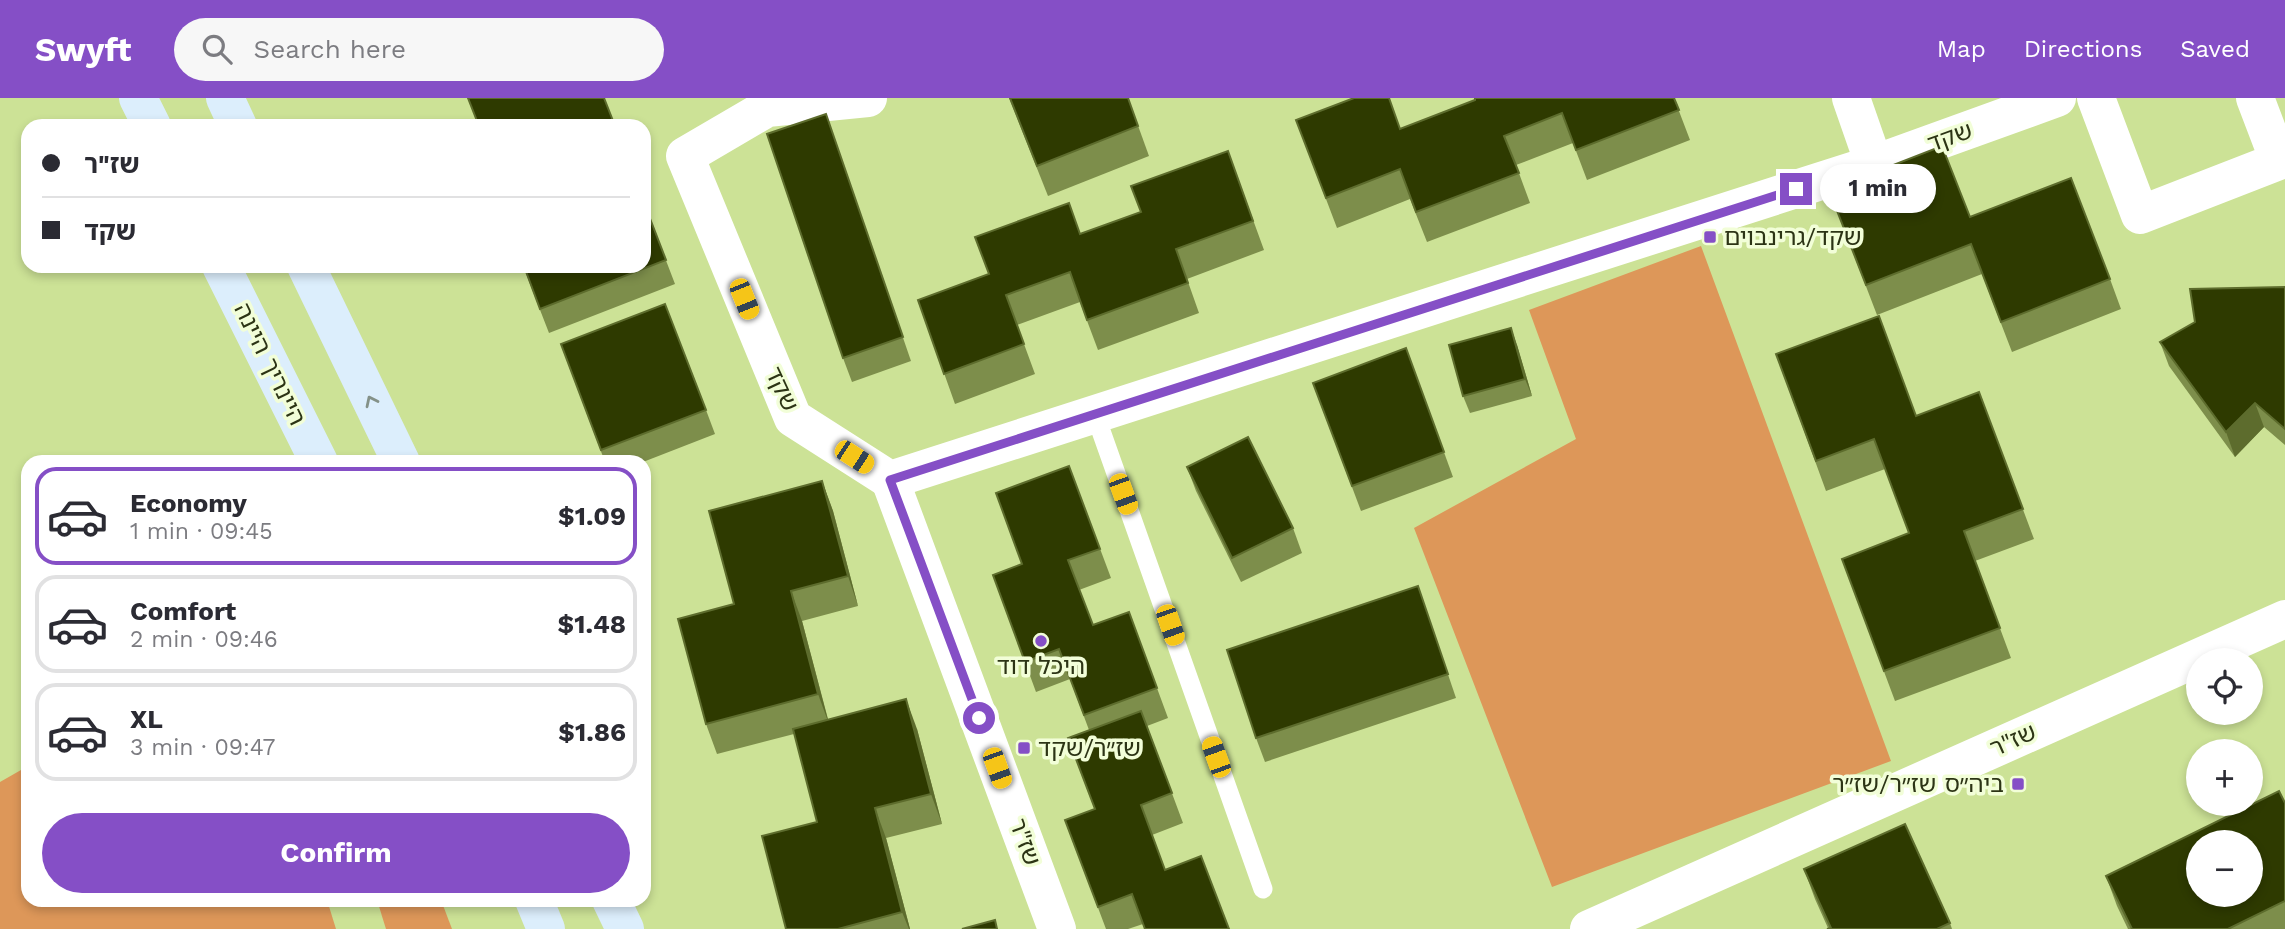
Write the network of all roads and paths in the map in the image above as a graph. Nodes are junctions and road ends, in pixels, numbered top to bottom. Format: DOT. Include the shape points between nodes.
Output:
graph roads {
  1 [pos="138,98"];
  2 [pos="225,98"];
  3 [pos="868,98"];
  4 [pos="1851,98"];
  5 [pos="2057,98"];
  6 [pos="2096,98"];
  7 [pos="2255,98"];
  8 [pos="148,119"];
  9 [pos="235,119"];
  10 [pos="1874,164"];
  11 [pos="225,273"];
  12 [pos="309,273"];
  13 [pos="1095,414"];
  14 [pos="316,455"];
  15 [pos="398,455"];
  16 [pos="890,480"];
  17 [pos="2285,619"];
  18 [pos="1263,889"];
  19 [pos="537,907"];
  20 [pos="614,907"];
  21 [pos="546,929"];
  22 [pos="625,929"];
  23 [pos="1057,929"];
  24 [pos="1589,929"];
  1 -- 8 [label="main road"];
  2 -- 9 [label="main road"];
  3 -- 16 [label="street, שקד" via="766,108 685,156 793,418"];
  4 -- 10 [label="street"];
  5 -- 10 [label="street, שקד"];
  6 -- 7 [label="street" via="2140,215 2279,161"];
  10 -- 13 [label="street, שקד"];
  11 -- 14 [label="main road, היינריך היינה"];
  15 -- 12 [label="main road, one-way"];
  13 -- 16 [label="street, שקד"];
  13 -- 18 [label="lane"];
  16 -- 23 [label="street, שז\"ר"];
  17 -- 24 [label="street, שז\"ר"];
  19 -- 21 [label="main road"];
  20 -- 22 [label="main road"];
}
